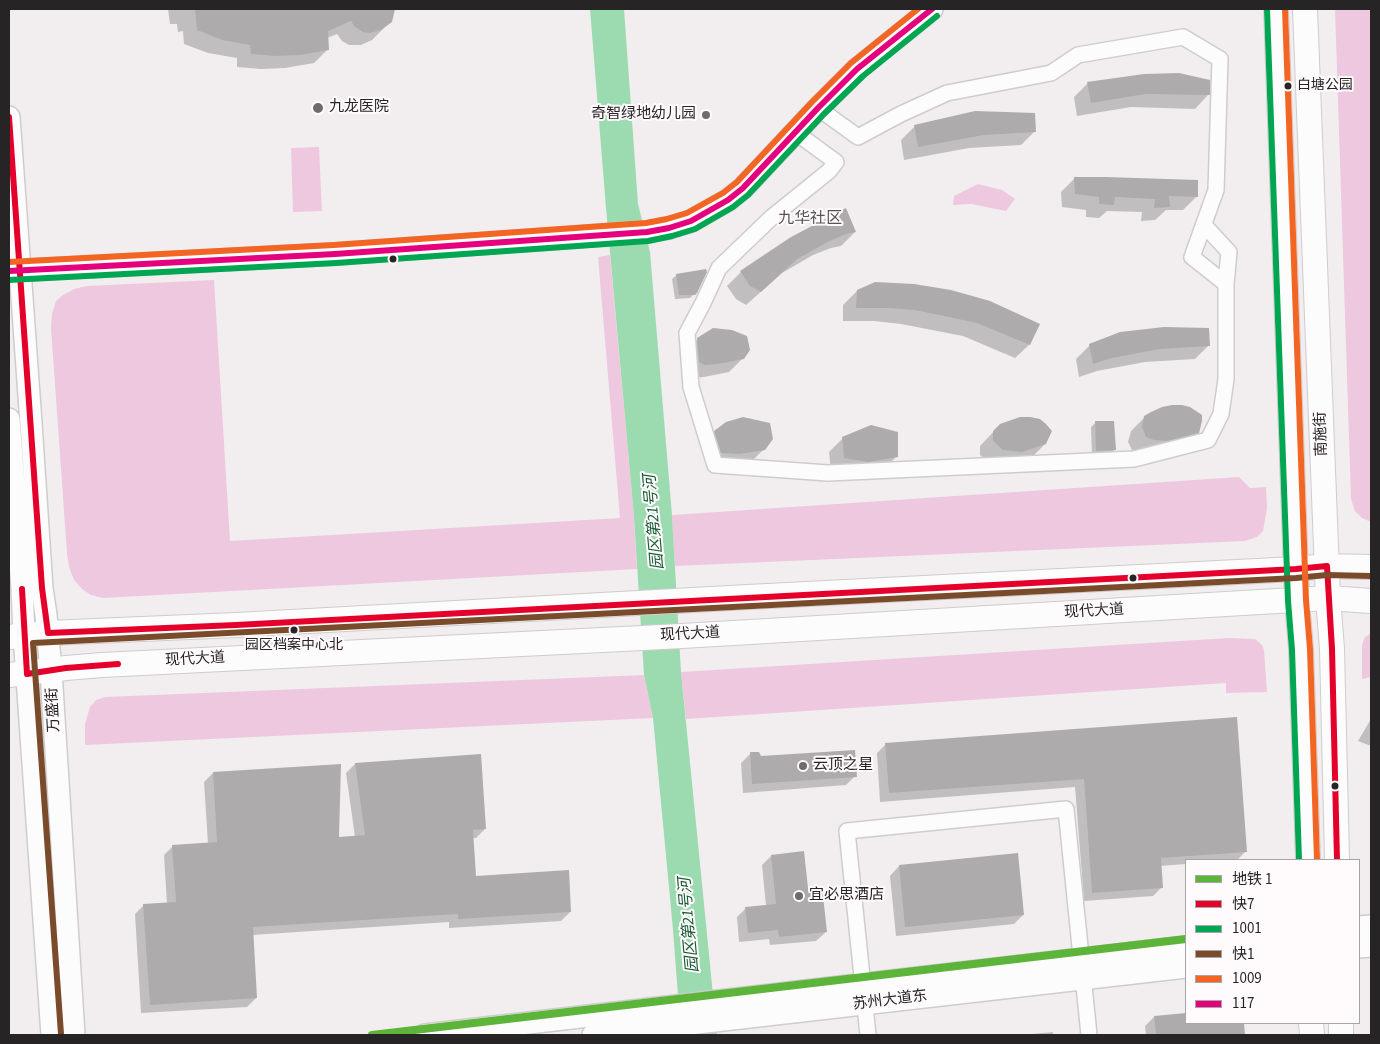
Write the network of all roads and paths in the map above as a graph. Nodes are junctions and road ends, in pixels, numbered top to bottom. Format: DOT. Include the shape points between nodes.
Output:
graph roads {
  1 [pos="932,9"];
  2 [pos="1276,9"];
  3 [pos="1305,9"];
  4 [pos="818,108"];
  5 [pos="9,117"];
  6 [pos="796,132"];
  7 [pos="1204,225"];
  8 [pos="14,270"];
  9 [pos="1226,284"];
  10 [pos="9,419"];
  11 [pos="1327,566"];
  12 [pos="1371,567"];
  13 [pos="1296,569"];
  14 [pos="1328,598"];
  15 [pos="1297,600"];
  16 [pos="1371,601"];
  17 [pos="48,633"];
  18 [pos="16,636"];
  19 [pos="52,670"];
  20 [pos="18,675"];
  21 [pos="1308,859"];
  22 [pos="1337,859"];
  23 [pos="1185,947"];
  24 [pos="1185,967"];
  25 [pos="1082,969"];
  26 [pos="863,994"];
  27 [pos="674,1017"];
  28 [pos="534,1029"];
  29 [pos="52,1035"];
  30 [pos="74,1035"];
  31 [pos="425,1035"];
  32 [pos="594,1035"];
  33 [pos="868,1035"];
  34 [pos="1089,1035"];
  1 -- 4 [label="main road" via="857,69"];
  2 -- 13 [label="main road, 南施街"];
  3 -- 11 [label="main road, 南施街"];
  4 -- 6 [label="main road"];
  4 -- 7 [label="street" via="858,137 947,93 1051,74 1078,55 1183,37 1220,59 1216,190"];
  5 -- 8 [label="main road, 万盛街"];
  6 -- 8 [label="main road" via="728,200 691,221 647,232 286,257"];
  6 -- 9 [label="street" via="836,162 829,172 772,217 718,268 687,333 691,387 715,465 828,473 1134,459 1208,440 1221,414 1226,379"];
  7 -- 9 [label="street" via="1229,252"];
  7 -- 9 [label="street" via="1192,257"];
  8 -- 17 [label="main road, 万盛街"];
  10 -- 18 [label="main road, 万盛街" via="22,588"];
  11 -- 12 [label="main road"];
  11 -- 13 [label="main road"];
  11 -- 14 [label="main road, 南施街"];
  13 -- 15 [label="main road, 南施街"];
  13 -- 17 [label="main road" via="236,626"];
  14 -- 15 [label="main road, 现代大道"];
  14 -- 16 [label="main road, 现代大道"];
  14 -- 22 [label="main road, 南施街"];
  15 -- 19 [label="main road, 现代大道"];
  15 -- 21 [label="main road, 南施街"];
  17 -- 18 [label="main road"];
  17 -- 19 [label="main road, 万盛街"];
  18 -- 20 [label="main road, 万盛街"];
  19 -- 20 [label="main road, 现代大道"];
  19 -- 30 [label="main road, 万盛街"];
  20 -- 29 [label="main road, 万盛街"];
  23 -- 25 [label="main road, 苏州大道东"];
  24 -- 25 [label="main road, 苏州大道东"];
  25 -- 26 [label="main road, 苏州大道东"];
  25 -- 26 [label="street" via="1066,808 847,831"];
  25 -- 34 [label="street"];
  26 -- 27 [label="main road, 苏州大道东"];
  26 -- 33 [label="street"];
  27 -- 28 [label="main road, 苏州大道东"];
  27 -- 32 [label="main road, 苏州大道东"];
  28 -- 31 [label="main road, 苏州大道东"];
}
